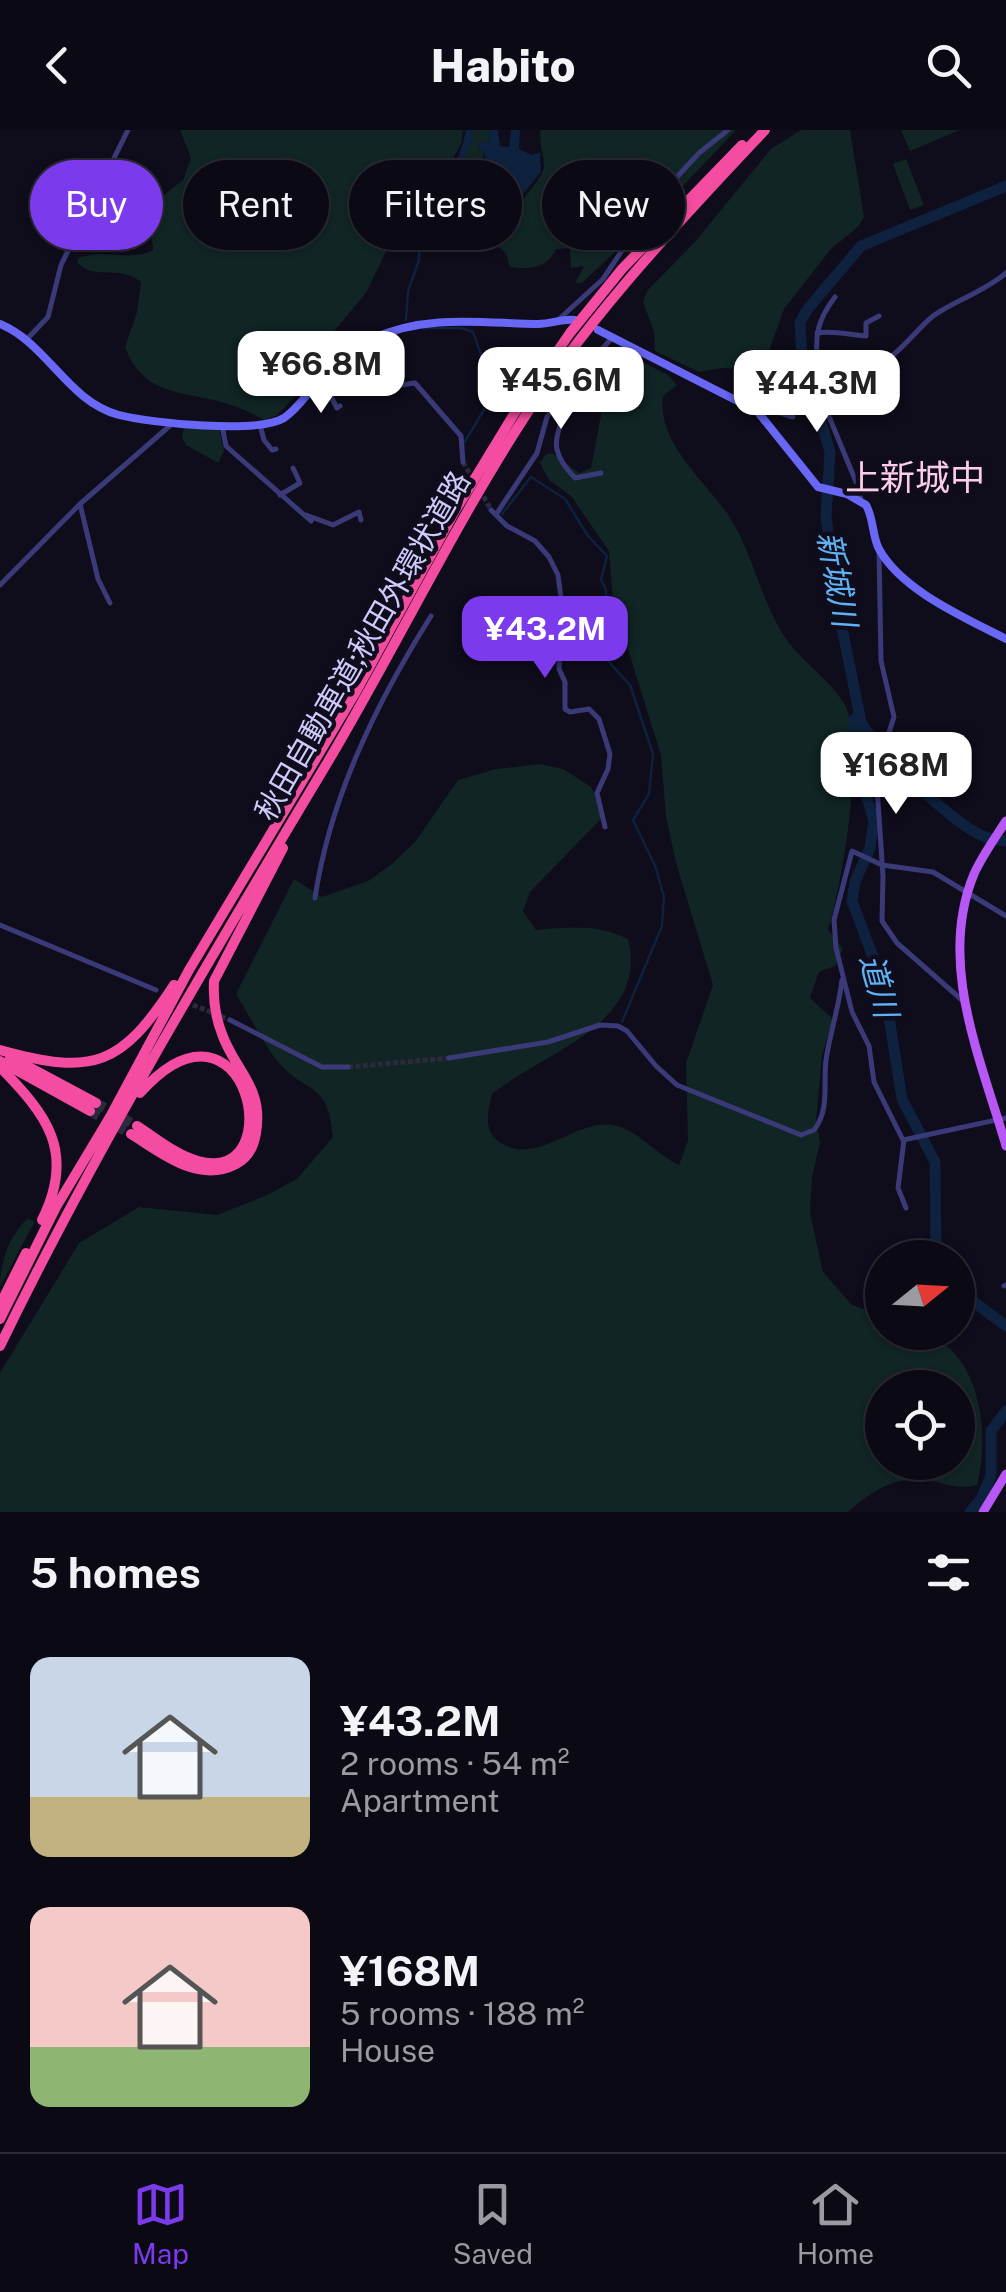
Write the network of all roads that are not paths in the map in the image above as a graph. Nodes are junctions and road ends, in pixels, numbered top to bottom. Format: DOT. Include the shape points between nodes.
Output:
graph roads {
  1 [pos="128,130"];
  2 [pos="728,130"];
  3 [pos="761,130"];
  4 [pos="1006,273"];
  5 [pos="835,297"];
  6 [pos="879,316"];
  7 [pos="575,320"];
  8 [pos="0,324"];
  9 [pos="554,324"];
  10 [pos="598,330"];
  11 [pos="817,333"];
  12 [pos="27,339"];
  13 [pos="612,339"];
  14 [pos="354,348"];
  15 [pos="815,367"];
  16 [pos="320,378"];
  17 [pos="559,397"];
  18 [pos="741,401"];
  19 [pos="340,406"];
  20 [pos="793,417"];
  21 [pos="174,422"];
  22 [pos="260,425"];
  23 [pos="222,426"];
  24 [pos="276,450"];
  25 [pos="463,462"];
  26 [pos="293,468"];
  27 [pos="601,473"];
  28 [pos="281,481"];
  29 [pos="288,491"];
  30 [pos="280,495"];
  31 [pos="860,499"];
  32 [pos="80,504"];
  33 [pos="303,515"];
  34 [pos="361,520"];
  35 [pos="311,521"];
  36 [pos="878,548"];
  37 [pos="0,584"];
  38 [pos="110,602"];
  39 [pos="431,616"];
  40 [pos="1006,639"];
  41 [pos="330,758"];
  42 [pos="1006,822"];
  43 [pos="604,827"];
  44 [pos="882,865"];
  45 [pos="968,894"];
  46 [pos="315,898"];
  47 [pos="224,909"];
  48 [pos="1006,916"];
  49 [pos="0,925"];
  50 [pos="843,977"];
  51 [pos="156,990"];
  52 [pos="965,1002"];
  53 [pos="230,1020"];
  54 [pos="0,1051"];
  55 [pos="449,1058"];
  56 [pos="0,1064"];
  57 [pos="348,1067"];
  58 [pos="126,1108"];
  59 [pos="114,1119"];
  60 [pos="1002,1119"];
  61 [pos="904,1140"];
  62 [pos="1006,1146"];
  63 [pos="906,1208"];
  64 [pos="0,1306"];
  65 [pos="0,1319"];
  66 [pos="0,1346"];
  67 [pos="1006,1474"];
  68 [pos="983,1512"];
  1 -- 12 [label="street" via="60,265 48,317"];
  2 -- 9 [label="street" via="656,200 604,278"];
  3 -- 41 [label="highway, 秋田自動車道;秋田外環状道路" via="620,288 516,430"];
  3 -- 47 [label="highway, 秋田自動車道;秋田外環状道路" via="622,269 514,414"];
  4 -- 15 [label="street" via="935,315 884,362 862,368 833,358"];
  5 -- 11 [label="street"];
  6 -- 11 [label="street" via="866,323 866,336"];
  7 -- 9 [label="main road"];
  8 -- 12 [label="main road"];
  9 -- 14 [label="main road" via="424,322"];
  10 -- 13 [label="main road"];
  11 -- 15 [label="street"];
  12 -- 21 [label="main road" via="86,400 117,415"];
  13 -- 17 [label="street"];
  13 -- 18 [label="main road"];
  14 -- 16 [label="main road"];
  14 -- 25 [label="street" via="394,386 415,384 461,436"];
  15 -- 18 [label="street"];
  15 -- 31 [label="street"];
  16 -- 19 [label="street"];
  16 -- 22 [label="main road" via="285,417"];
  17 -- 27 [label="street" via="556,448 562,465 575,478"];
  17 -- 43 [label="street" via="538,454 494,511 536,541 558,575 565,709 589,708 600,720 610,754 598,793"];
  18 -- 20 [label="street"];
  18 -- 31 [label="main road" via="818,487"];
  21 -- 23 [label="main road"];
  21 -- 32 [label="street"];
  22 -- 23 [label="main road"];
  22 -- 24 [label="street"];
  23 -- 30 [label="street" via="226,446"];
  26 -- 29 [label="street" via="300,483"];
  28 -- 29 [label="street"];
  29 -- 30 [label="street"];
  30 -- 33 [label="street"];
  31 -- 36 [label="main road"];
  32 -- 37 [label="street"];
  32 -- 38 [label="street"];
  33 -- 34 [label="street" via="333,525 359,512"];
  33 -- 35 [label="street"];
  36 -- 40 [label="main road" via="932,600"];
  36 -- 44 [label="street" via="882,661 894,718 878,766"];
  39 -- 46 [label="street" via="363,740 324,842"];
  41 -- 58 [label="highway, 秋田自動車道;秋田外環状道路"];
  41 -- 58 [label="highway" via="214,981 222,1037 254,1092 254,1144 235,1164 208,1172 177,1162 134,1130 200,1161 218,1162 242,1146 250,1131 246,1090 210,1058 171,1064"];
  42 -- 45 [label="main road"];
  44 -- 45 [label="street" via="932,872"];
  44 -- 50 [label="street" via="852,852 834,920"];
  44 -- 52 [label="street" via="884,926"];
  45 -- 48 [label="street"];
  45 -- 52 [label="main road" via="959,937"];
  47 -- 54 [label="highway" via="128,1045 72,1063"];
  47 -- 59 [label="highway, 秋田自動車道;秋田外環状道路"];
  49 -- 51 [label="street"];
  50 -- 55 [label="street" via="822,1115 814,1130 800,1134 677,1085 618,1026"];
  50 -- 61 [label="street" via="869,1046 874,1082"];
  52 -- 60 [label="main road"];
  53 -- 57 [label="street" via="322,1067"];
  54 -- 56 [label="highway" via="93,1107"];
  56 -- 64 [label="highway" via="48,1124 58,1171 53,1196"];
  58 -- 59 [label="highway, 秋田自動車道;秋田外環状道路"];
  59 -- 65 [label="highway" via="56,1207"];
  59 -- 66 [label="highway"];
  60 -- 61 [label="street"];
  60 -- 62 [label="main road"];
  61 -- 63 [label="street" via="898,1188"];
  67 -- 68 [label="main road"];
}
